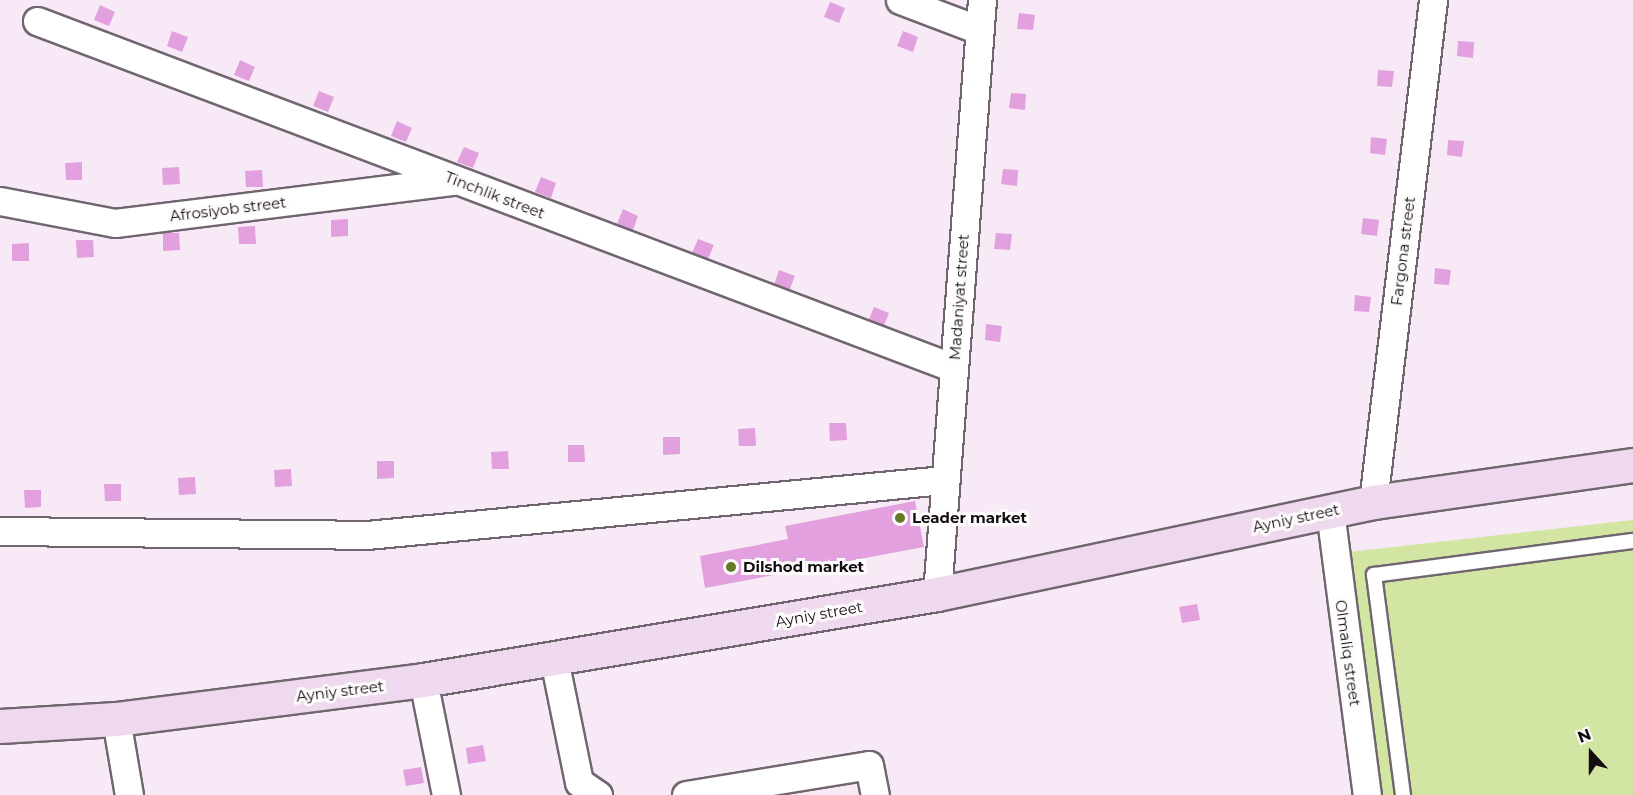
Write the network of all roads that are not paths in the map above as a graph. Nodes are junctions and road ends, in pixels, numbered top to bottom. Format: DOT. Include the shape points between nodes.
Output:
graph roads {
  1 [pos="900,0"];
  2 [pos="982,0"];
  3 [pos="1433,0"];
  4 [pos="37,21"];
  5 [pos="979,30"];
  6 [pos="458,180"];
  7 [pos="0,201"];
  8 [pos="954,368"];
  9 [pos="1633,465"];
  10 [pos="944,480"];
  11 [pos="1373,502"];
  12 [pos="1330,511"];
  13 [pos="0,531"];
  14 [pos="1633,541"];
  15 [pos="937,594"];
  16 [pos="554,658"];
  17 [pos="423,681"];
  18 [pos="116,719"];
  19 [pos="0,726"];
  20 [pos="129,795"];
  21 [pos="447,795"];
  22 [pos="598,795"];
  23 [pos="687,795"];
  24 [pos="875,795"];
  25 [pos="1367,795"];
  26 [pos="1403,795"];
  1 -- 5 [label="street"];
  2 -- 5 [label="street, Madaniyat street"];
  3 -- 11 [label="street, Fargona street"];
  4 -- 6 [label="street, Tinchlik street"];
  5 -- 8 [label="street, Madaniyat street"];
  6 -- 7 [label="street, Afrosiyob street" via="115,223"];
  6 -- 8 [label="street, Tinchlik street"];
  8 -- 10 [label="street, Madaniyat street"];
  9 -- 11 [label="street, Ayniy street"];
  10 -- 13 [label="street" via="367,535"];
  10 -- 15 [label="street, Madaniyat street"];
  11 -- 12 [label="street, Ayniy street"];
  12 -- 15 [label="street, Ayniy street"];
  12 -- 25 [label="street, Olmaliq street"];
  14 -- 26 [label="lane" via="1374,575"];
  15 -- 16 [label="street, Ayniy street"];
  16 -- 17 [label="street, Ayniy street"];
  16 -- 22 [label="street" via="579,782"];
  17 -- 18 [label="street, Ayniy street"];
  17 -- 21 [label="street"];
  18 -- 19 [label="street, Ayniy street"];
  18 -- 20 [label="street"];
  23 -- 24 [label="street" via="869,765"];
}
